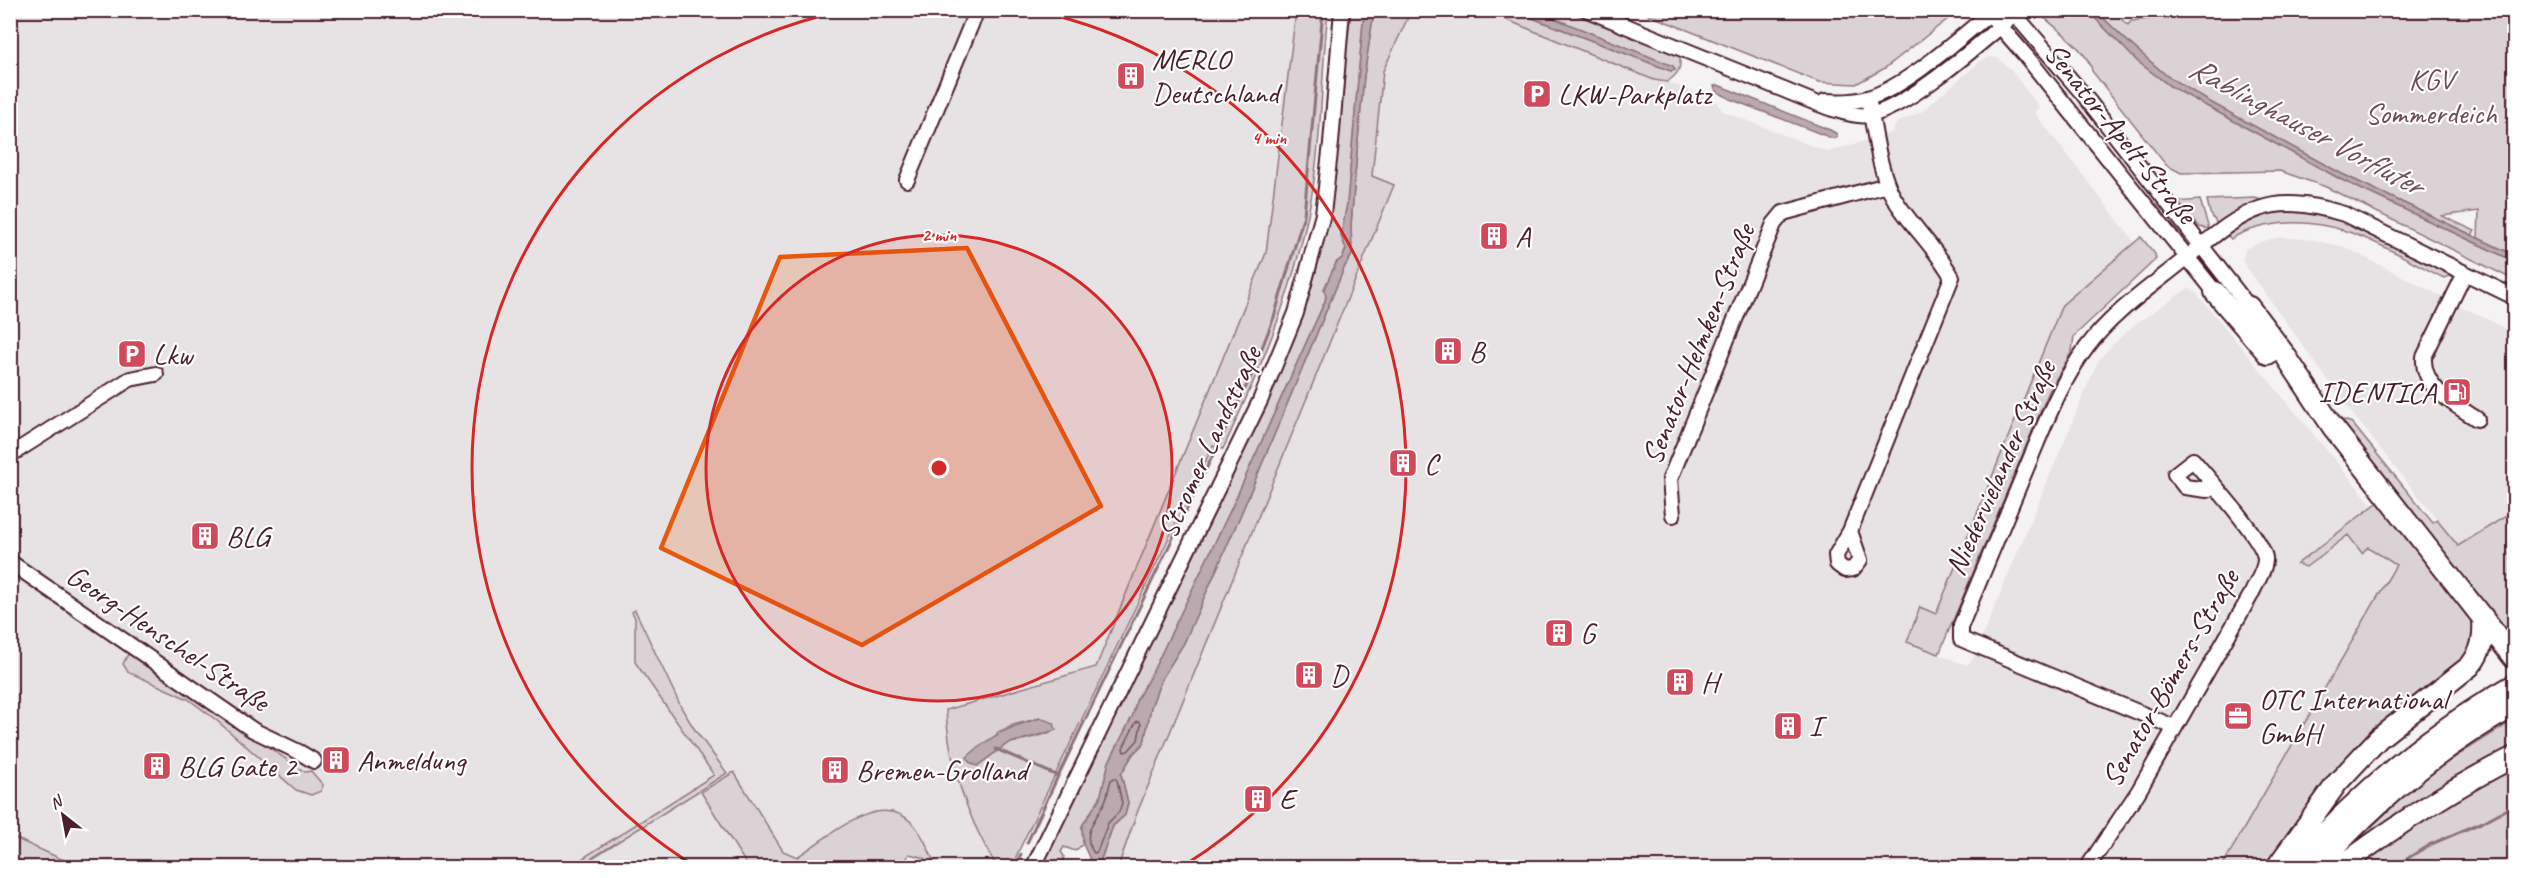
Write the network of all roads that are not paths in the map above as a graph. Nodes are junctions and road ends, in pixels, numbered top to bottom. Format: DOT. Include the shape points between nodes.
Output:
graph roads {
  1 [pos="977,10"];
  2 [pos="1342,10"];
  3 [pos="1588,10"];
  4 [pos="1990,12"];
  5 [pos="2013,12"];
  6 [pos="2000,27"];
  7 [pos="1868,98"];
  8 [pos="1808,99"];
  9 [pos="1871,115"];
  10 [pos="907,180"];
  11 [pos="1887,185"];
  12 [pos="2202,245"];
  13 [pos="2187,258"];
  14 [pos="2465,273"];
  15 [pos="2216,292"];
  16 [pos="2514,297"];
  17 [pos="2249,307"];
  18 [pos="156,374"];
  19 [pos="2477,419"];
  20 [pos="2332,426"];
  21 [pos="10,455"];
  22 [pos="2213,485"];
  23 [pos="1673,515"];
  24 [pos="1850,531"];
  25 [pos="10,562"];
  26 [pos="2483,617"];
  27 [pos="2511,649"];
  28 [pos="2514,685"];
  29 [pos="2514,706"];
  30 [pos="2174,727"];
  31 [pos="2514,758"];
  32 [pos="314,761"];
  33 [pos="1032,867"];
  34 [pos="2088,867"];
  35 [pos="2276,867"];
  36 [pos="2293,867"];
  37 [pos="2316,867"];
  38 [pos="2339,867"];
  1 -- 10 [label="street"];
  2 -- 33 [label="street, Stromer Landstraße" via="1323,214 1296,313 1260,401"];
  3 -- 8 [label="street, Senator-Apelt-Straße"];
  4 -- 6 [label="street, Senator-Apelt-Straße"];
  4 -- 7 [label="street, Senator-Apelt-Straße" via="1912,74"];
  5 -- 6 [label="street, Senator-Apelt-Straße"];
  5 -- 12 [label="street, Senator-Apelt-Straße"];
  6 -- 9 [label="street, Senator-Apelt-Straße" via="1917,91"];
  6 -- 13 [label="street, Senator-Apelt-Straße"];
  7 -- 8 [label="street, Senator-Apelt-Straße"];
  7 -- 9 [label="street"];
  8 -- 9 [label="street, Senator-Apelt-Straße" via="1857,116"];
  9 -- 11 [label="street"];
  11 -- 23 [label="street, Senator-Helmken-Straße" via="1783,213 1774,224 1670,479"];
  11 -- 24 [label="street" via="1952,277"];
  12 -- 13 [label="street, Senator-Apelt-Straße"];
  12 -- 14 [label="street, Senator-Apelt-Straße" via="2245,214 2292,203 2344,214"];
  12 -- 17 [label="street"];
  13 -- 15 [label="street"];
  13 -- 30 [label="street, Niedervielander Straße" via="2117,315 2071,370 1961,625 1961,639"];
  14 -- 16 [label="street, Senator-Apelt-Straße"];
  14 -- 19 [label="street" via="2424,357 2423,368 2446,399"];
  15 -- 20 [label="highway"];
  17 -- 20 [label="highway"];
  18 -- 21 [label="street" via="130,379"];
  20 -- 26 [label="highway"];
  22 -- 30 [label="street, Senator-Bömers-Straße" via="2257,540 2265,558 2252,593"];
  25 -- 32 [label="street, Georg-Henschel-Straße" via="254,730"];
  26 -- 27 [label="highway"];
  26 -- 35 [label="highway" via="2484,641 2470,666 2379,738 2337,783"];
  28 -- 36 [label="highway" via="2457,719 2416,750 2352,804"];
  29 -- 37 [label="highway" via="2424,764 2363,818"];
  30 -- 34 [label="street, Senator-Bömers-Straße" via="2138,792"];
  31 -- 38 [label="highway" via="2420,809"];
}
